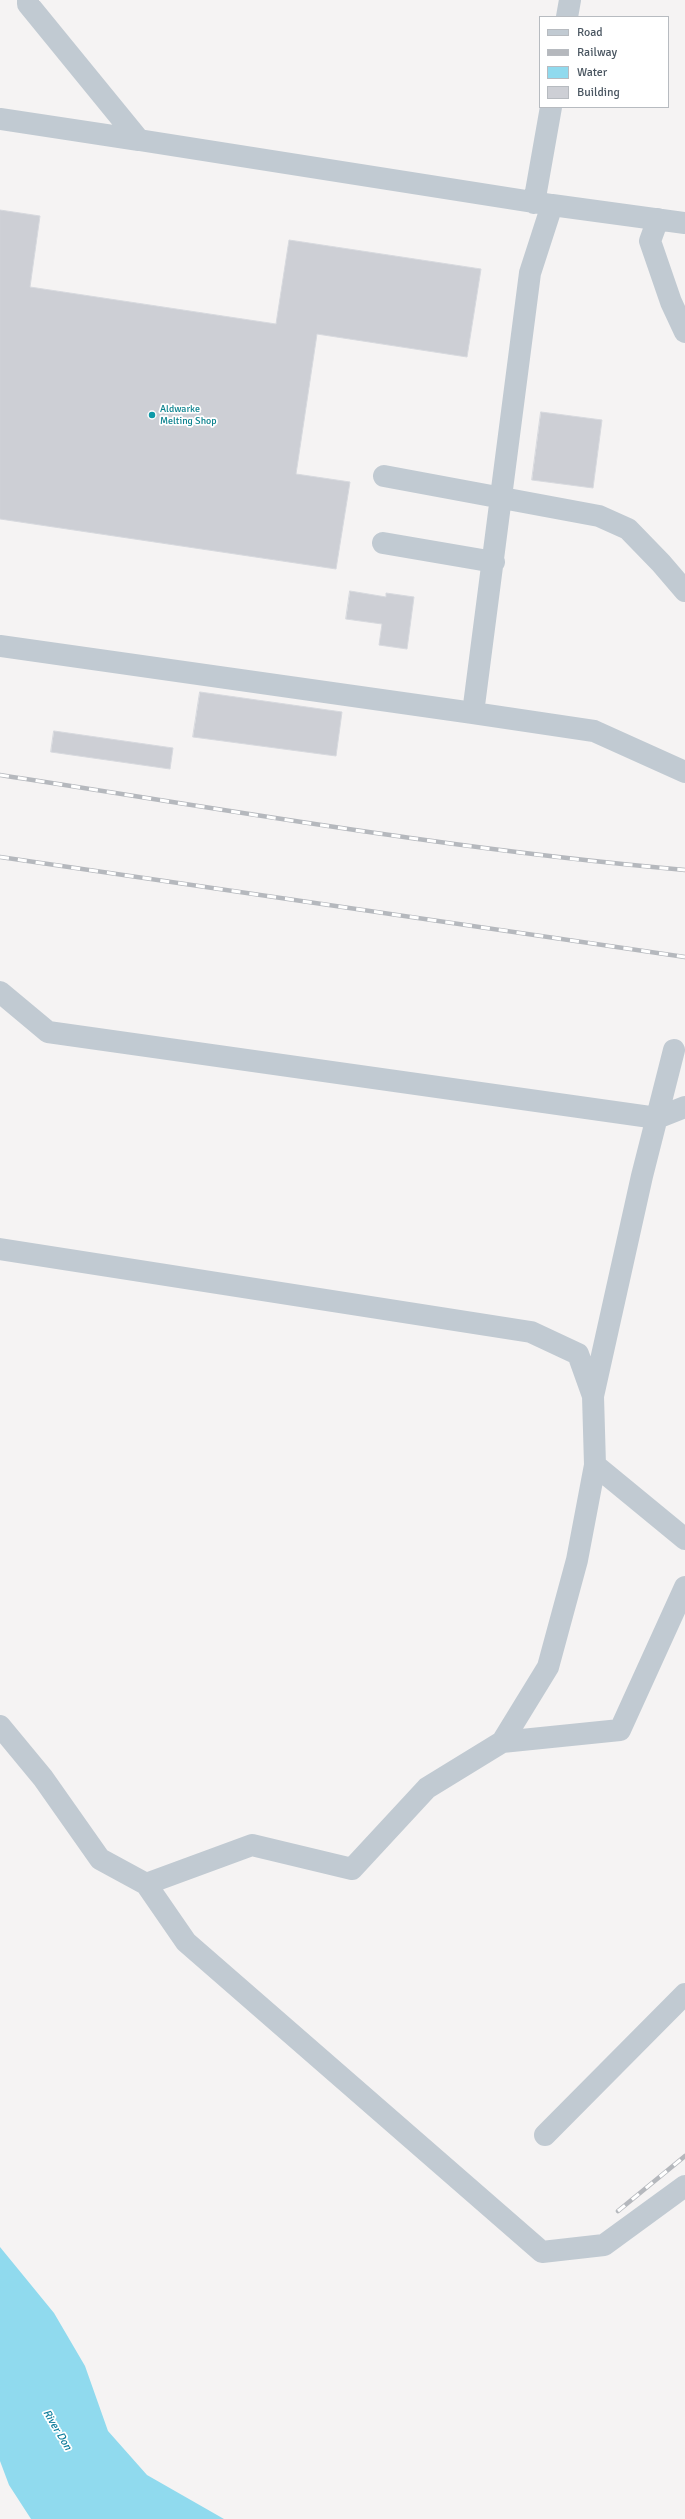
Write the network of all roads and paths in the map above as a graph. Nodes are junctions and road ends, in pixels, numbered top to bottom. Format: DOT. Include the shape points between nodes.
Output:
graph roads {
  1 [pos="28,0"];
  2 [pos="570,0"];
  3 [pos="567,16"];
  4 [pos="551,108"];
  5 [pos="0,119"];
  6 [pos="139,140"];
  7 [pos="543,204"];
  8 [pos="658,219"];
  9 [pos="685,223"];
  10 [pos="685,332"];
  11 [pos="384,476"];
  12 [pos="503,496"];
  13 [pos="383,543"];
  14 [pos="494,562"];
  15 [pos="685,591"];
  16 [pos="0,646"];
  17 [pos="473,713"];
  18 [pos="685,772"];
  19 [pos="0,992"];
  20 [pos="674,1050"];
  21 [pos="685,1107"];
  22 [pos="657,1118"];
  23 [pos="0,1250"];
  24 [pos="592,1396"];
  25 [pos="595,1465"];
  26 [pos="685,1539"];
  27 [pos="685,1587"];
  28 [pos="0,1726"];
  29 [pos="502,1742"];
  30 [pos="146,1884"];
  31 [pos="685,1994"];
  32 [pos="545,2135"];
  33 [pos="685,2186"];
  1 -- 6 [label="lane" via="28,4"];
  2 -- 3 [label="lane"];
  4 -- 7 [label="lane"];
  5 -- 6 [label="lane"];
  6 -- 7 [label="lane"];
  7 -- 8 [label="lane"];
  7 -- 12 [label="lane" via="530,273"];
  8 -- 9 [label="lane"];
  8 -- 10 [label="lane" via="650,240 671,302"];
  11 -- 12 [label="lane"];
  12 -- 14 [label="lane"];
  12 -- 15 [label="lane" via="600,516 628,529"];
  13 -- 14 [label="lane"];
  14 -- 17 [label="lane"];
  16 -- 17 [label="lane"];
  17 -- 18 [label="lane" via="594,731"];
  19 -- 22 [label="lane" via="48,1032"];
  20 -- 22 [label="lane"];
  21 -- 22 [label="lane"];
  22 -- 24 [label="lane"];
  23 -- 24 [label="lane" via="531,1332 578,1354"];
  24 -- 25 [label="lane"];
  25 -- 26 [label="lane"];
  25 -- 29 [label="lane" via="577,1560 548,1667"];
  27 -- 29 [label="lane" via="620,1730"];
  28 -- 30 [label="lane" via="43,1778 100,1859"];
  29 -- 30 [label="lane" via="427,1788 352,1869 252,1845"];
  30 -- 33 [label="lane" via="186,1942 542,2252 604,2244"];
  31 -- 32 [label="lane"];
}
